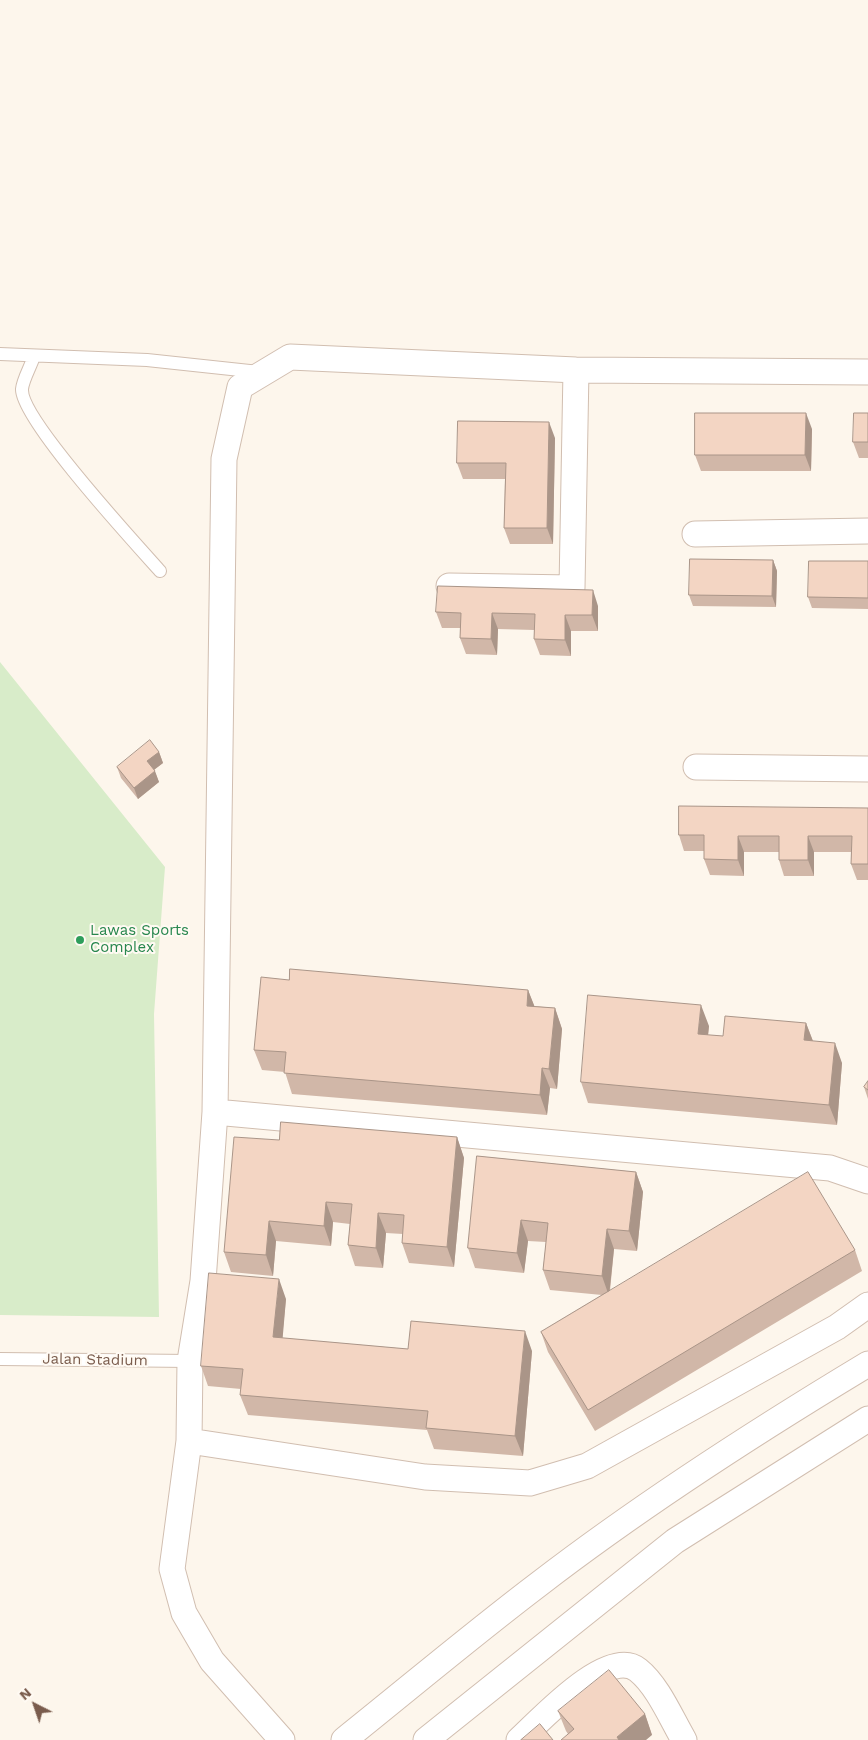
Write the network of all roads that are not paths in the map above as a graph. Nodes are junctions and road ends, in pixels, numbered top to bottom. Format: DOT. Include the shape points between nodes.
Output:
graph roads {
  1 [pos="0,354"];
  2 [pos="34,356"];
  3 [pos="576,370"];
  4 [pos="868,372"];
  5 [pos="264,373"];
  6 [pos="868,531"];
  7 [pos="695,534"];
  8 [pos="160,571"];
  9 [pos="449,586"];
  10 [pos="696,767"];
  11 [pos="868,769"];
  12 [pos="216,1112"];
  13 [pos="868,1181"];
  14 [pos="868,1306"];
  15 [pos="0,1358"];
  16 [pos="190,1360"];
  17 [pos="868,1364"];
  18 [pos="868,1419"];
  19 [pos="189,1440"];
  20 [pos="282,1740"];
  21 [pos="344,1740"];
  22 [pos="426,1740"];
  23 [pos="519,1740"];
  24 [pos="684,1740"];
  1 -- 2 [label="lane"];
  2 -- 5 [label="lane" via="147,360"];
  2 -- 8 [label="lane" via="22,389 26,405 54,448"];
  3 -- 4 [label="street"];
  3 -- 5 [label="street" via="290,358"];
  3 -- 9 [label="street" via="572,588"];
  5 -- 12 [label="street" via="240,387 224,459"];
  6 -- 7 [label="street"];
  10 -- 11 [label="street"];
  12 -- 13 [label="street" via="830,1168"];
  12 -- 16 [label="street" via="203,1281"];
  14 -- 19 [label="street" via="837,1327 587,1466 530,1483 425,1477"];
  15 -- 16 [label="lane, Jalan Stadium"];
  16 -- 19 [label="street"];
  17 -- 21 [label="street" via="799,1405 643,1508 539,1584"];
  18 -- 22 [label="street" via="675,1541"];
  19 -- 20 [label="street" via="172,1569 184,1613 212,1661"];
  23 -- 24 [label="street" via="586,1680 606,1668 622,1665 636,1668 648,1679"];
}
